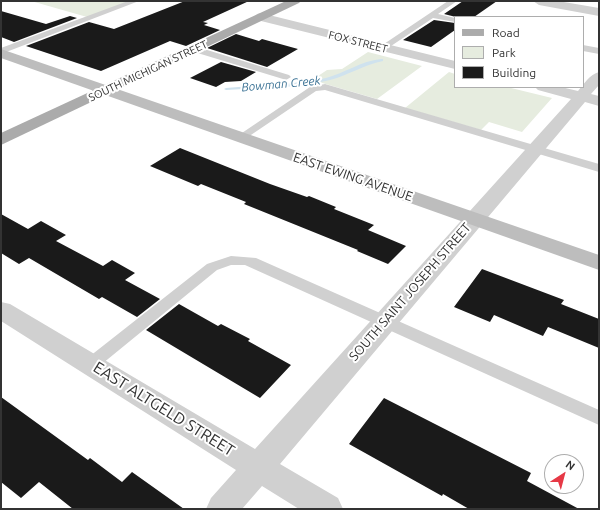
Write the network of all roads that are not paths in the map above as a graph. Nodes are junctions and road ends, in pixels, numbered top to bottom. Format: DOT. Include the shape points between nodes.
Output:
graph roads {
  1 [pos="135,1"];
  2 [pos="295,1"];
  3 [pos="453,1"];
  4 [pos="540,1"];
  5 [pos="599,12"];
  6 [pos="432,15"];
  7 [pos="261,18"];
  8 [pos="454,20"];
  9 [pos="382,48"];
  10 [pos="584,48"];
  11 [pos="194,49"];
  12 [pos="599,51"];
  13 [pos="1,52"];
  14 [pos="454,66"];
  15 [pos="599,76"];
  16 [pos="286,77"];
  17 [pos="547,88"];
  18 [pos="108,90"];
  19 [pos="581,96"];
  20 [pos="599,101"];
  21 [pos="241,137"];
  22 [pos="1,140"];
  23 [pos="535,149"];
  24 [pos="599,168"];
  25 [pos="474,219"];
  26 [pos="599,263"];
  27 [pos="1,310"];
  28 [pos="384,321"];
  29 [pos="91,364"];
  30 [pos="599,418"];
  31 [pos="258,467"];
  32 [pos="222,509"];
  33 [pos="327,509"];
  1 -- 13 [label="lane"];
  2 -- 7 [label="main road, SOUTH MICHIGAN STREET"];
  3 -- 6 [label="lane"];
  4 -- 5 [label="street"];
  6 -- 8 [label="lane"];
  6 -- 9 [label="lane"];
  7 -- 9 [label="street, FOX STREET"];
  7 -- 11 [label="main road, SOUTH MICHIGAN STREET"];
  9 -- 14 [label="street, FOX STREET"];
  10 -- 12 [label="lane"];
  11 -- 16 [label="lane"];
  11 -- 18 [label="main road, SOUTH MICHIGAN STREET"];
  13 -- 18 [label="street, EAST EWING AVENUE"];
  15 -- 19 [label="street, SOUTH SAINT JOSEPH STREET"];
  17 -- 19 [label="street"];
  18 -- 21 [label="street, EAST EWING AVENUE"];
  18 -- 22 [label="main road, SOUTH MICHIGAN STREET"];
  19 -- 20 [label="street"];
  19 -- 23 [label="street, SOUTH SAINT JOSEPH STREET"];
  21 -- 23 [label="lane" via="313,89 325,87"];
  21 -- 25 [label="street, EAST EWING AVENUE"];
  23 -- 24 [label="lane"];
  23 -- 25 [label="street, SOUTH SAINT JOSEPH STREET"];
  25 -- 26 [label="street, EAST EWING AVENUE"];
  25 -- 28 [label="street, SOUTH SAINT JOSEPH STREET"];
  27 -- 29 [label="street, EAST ALTGELD STREET"];
  28 -- 29 [label="lane" via="251,261 236,258 212,267"];
  28 -- 30 [label="lane"];
  28 -- 31 [label="street, SOUTH SAINT JOSEPH STREET"];
  29 -- 31 [label="street, EAST ALTGELD STREET"];
  31 -- 32 [label="street, SOUTH SAINT JOSEPH STREET"];
  31 -- 33 [label="street, EAST ALTGELD STREET"];
}
